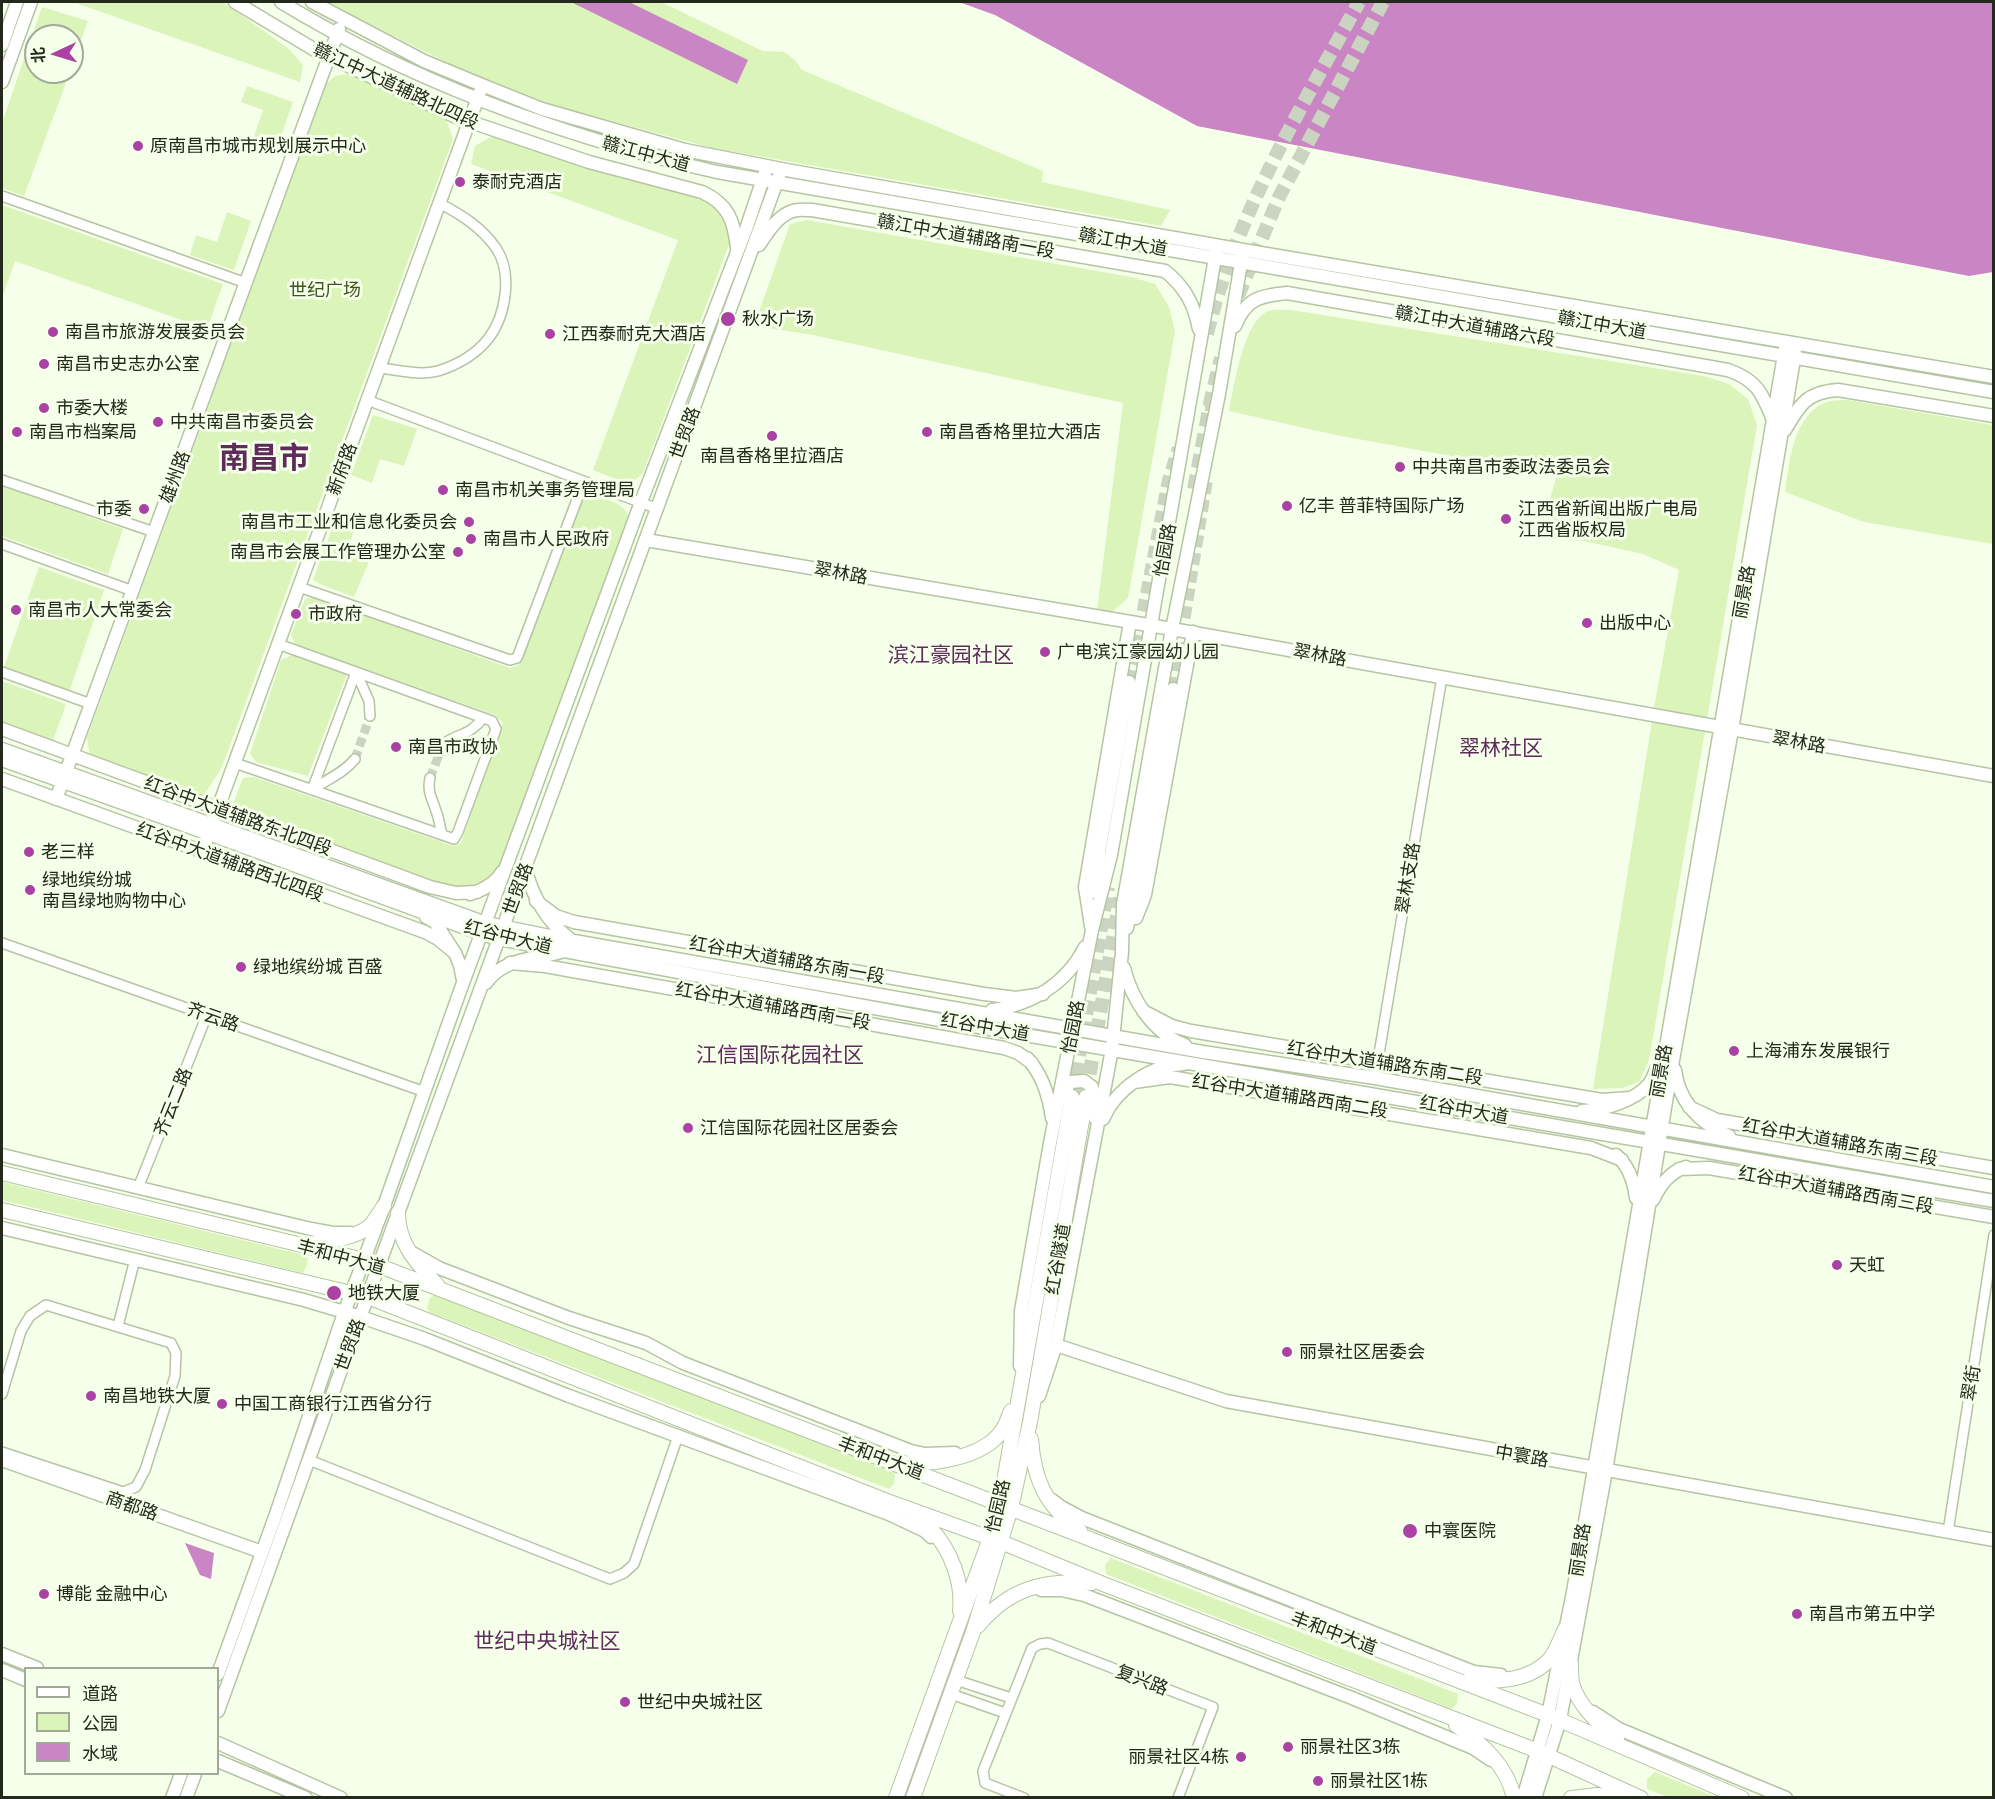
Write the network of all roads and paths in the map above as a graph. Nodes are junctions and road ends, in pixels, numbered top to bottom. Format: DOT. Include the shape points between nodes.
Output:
graph roads {
  1 [pos="17,2"];
  2 [pos="31,2"];
  3 [pos="235,2"];
  4 [pos="281,2"];
  5 [pos="312,2"];
  6 [pos="343,20"];
  7 [pos="338,34"];
  8 [pos="2,45"];
  9 [pos="329,57"];
  10 [pos="2,82"];
  11 [pos="482,86"];
  12 [pos="477,99"];
  13 [pos="469,122"];
  14 [pos="767,166"];
  15 [pos="782,169"];
  16 [pos="763,180"];
  17 [pos="777,183"];
  18 [pos="2,196"];
  19 [pos="439,203"];
  20 [pos="1216,251"];
  21 [pos="738,252"];
  22 [pos="1242,256"];
  23 [pos="748,261"];
  24 [pos="246,283"];
  25 [pos="1201,336"];
  26 [pos="1792,343"];
  27 [pos="1789,357"];
  28 [pos="379,368"];
  29 [pos="1994,378"];
  30 [pos="1994,392"];
  31 [pos="1219,394"];
  32 [pos="368,400"];
  33 [pos="1994,416"];
  34 [pos="1773,422"];
  35 [pos="1782,436"];
  36 [pos="2,480"];
  37 [pos="578,497"];
  38 [pos="641,502"];
  39 [pos="658,509"];
  40 [pos="154,532"];
  41 [pos="646,540"];
  42 [pos="2,544"];
  43 [pos="299,587"];
  44 [pos="133,591"];
  45 [pos="1130,622"];
  46 [pos="1152,625"];
  47 [pos="1172,628"];
  48 [pos="1193,632"];
  49 [pos="278,644"];
  50 [pos="2,672"];
  51 [pos="356,672"];
  52 [pos="1442,678"];
  53 [pos="1129,682"];
  54 [pos="1173,689"];
  55 [pos="91,704"];
  56 [pos="369,716"];
  57 [pos="483,718"];
  58 [pos="2,729"];
  59 [pos="1726,730"];
  60 [pos="2,749"];
  61 [pos="440,752"];
  62 [pos="72,756"];
  63 [pos="355,759"];
  64 [pos="2,760"];
  65 [pos="235,763"];
  66 [pos="1994,776"];
  67 [pos="64,777"];
  68 [pos="430,778"];
  69 [pos="2,779"];
  70 [pos="312,790"];
  71 [pos="56,799"];
  72 [pos="218,809"];
  73 [pos="211,829"];
  74 [pos="442,835"];
  75 [pos="202,852"];
  76 [pos="508,864"];
  77 [pos="525,868"];
  78 [pos="477,892"];
  79 [pos="536,901"];
  80 [pos="416,904"];
  81 [pos="484,928"];
  82 [pos="1092,930"];
  83 [pos="502,933"];
  84 [pos="574,941"];
  85 [pos="2,943"];
  86 [pos="565,951"];
  87 [pos="1122,952"];
  88 [pos="454,953"];
  89 [pos="510,963"];
  90 [pos="463,983"];
  91 [pos="479,994"];
  92 [pos="1043,994"];
  93 [pos="979,1011"];
  94 [pos="1143,1011"];
  95 [pos="207,1015"];
  96 [pos="967,1025"];
  97 [pos="1073,1028"];
  98 [pos="1114,1035"];
  99 [pos="1070,1042"];
  100 [pos="1671,1046"];
  101 [pos="1112,1049"];
  102 [pos="1201,1058"];
  103 [pos="1378,1061"];
  104 [pos="1032,1063"];
  105 [pos="1375,1078"];
  106 [pos="1134,1082"];
  107 [pos="425,1092"];
  108 [pos="1630,1098"];
  109 [pos="1689,1107"];
  110 [pos="1564,1112"];
  111 [pos="1565,1127"];
  112 [pos="1657,1128"];
  113 [pos="1096,1134"];
  114 [pos="1050,1143"];
  115 [pos="1744,1143"];
  116 [pos="1654,1144"];
  117 [pos="2,1155"];
  118 [pos="1741,1157"];
  119 [pos="1622,1160"];
  120 [pos="1994,1168"];
  121 [pos="1679,1169"];
  122 [pos="2,1173"];
  123 [pos="1994,1187"];
  124 [pos="138,1188"];
  125 [pos="1994,1201"];
  126 [pos="384,1206"];
  127 [pos="1643,1208"];
  128 [pos="2,1210"];
  129 [pos="398,1213"];
  130 [pos="1994,1217"];
  131 [pos="2,1228"];
  132 [pos="355,1233"];
  133 [pos="1994,1235"];
  134 [pos="300,1245"];
  135 [pos="409,1251"];
  136 [pos="135,1259"];
  137 [pos="364,1260"];
  138 [pos="379,1265"];
  139 [pos="442,1290"];
  140 [pos="351,1293"];
  141 [pos="368,1297"];
  142 [pos="344,1312"];
  143 [pos="361,1317"];
  144 [pos="118,1326"];
  145 [pos="1056,1346"];
  146 [pos="1020,1392"];
  147 [pos="2,1394"];
  148 [pos="1030,1422"];
  149 [pos="678,1436"];
  150 [pos="974,1451"];
  151 [pos="2,1452"];
  152 [pos="2,1460"];
  153 [pos="309,1460"];
  154 [pos="891,1462"];
  155 [pos="1599,1470"];
  156 [pos="1044,1493"];
  157 [pos="886,1501"];
  158 [pos="1005,1506"];
  159 [pos="1948,1532"];
  160 [pos="996,1540"];
  161 [pos="1994,1540"];
  162 [pos="1105,1545"];
  163 [pos="946,1551"];
  164 [pos="262,1552"];
  165 [pos="1103,1584"];
  166 [pos="1025,1589"];
  167 [pos="958,1625"];
  168 [pos="1566,1629"];
  169 [pos="973,1632"];
  170 [pos="2,1654"];
  171 [pos="1571,1663"];
  172 [pos="34,1667"];
  173 [pos="2,1670"];
  174 [pos="219,1671"];
  175 [pos="1526,1675"];
  176 [pos="24,1679"];
  177 [pos="956,1680"];
  178 [pos="1458,1680"];
  179 [pos="951,1694"];
  180 [pos="1011,1698"];
  181 [pos="1585,1707"];
  182 [pos="219,1708"];
  183 [pos="1005,1713"];
  184 [pos="1440,1713"];
  185 [pos="1554,1717"];
  186 [pos="219,1743"];
  187 [pos="1628,1749"];
  188 [pos="1544,1754"];
  189 [pos="219,1761"];
  190 [pos="1502,1768"];
  191 [pos="180,1775"];
  192 [pos="194,1775"];
  193 [pos="172,1797"];
  194 [pos="186,1797"];
  195 [pos="306,1797"];
  196 [pos="342,1797"];
  197 [pos="896,1797"];
  198 [pos="913,1797"];
  199 [pos="1024,1797"];
  200 [pos="1178,1797"];
  201 [pos="1514,1797"];
  202 [pos="1523,1797"];
  203 [pos="1535,1797"];
  204 [pos="1576,1797"];
  205 [pos="1640,1797"];
  206 [pos="1742,1797"];
  207 [pos="1786,1797"];
  1 -- 8 [label="main road"];
  2 -- 10 [label="main road"];
  3 -- 9 [label="main road, 赣江中大道辅路北四段"];
  4 -- 7 [label="main road, 赣江中大道"];
  5 -- 6 [label="main road, 赣江中大道"];
  6 -- 7 [label="main road, 雄州路"];
  6 -- 11 [label="main road, 赣江中大道"];
  7 -- 9 [label="main road, 雄州路"];
  7 -- 12 [label="main road, 赣江中大道"];
  9 -- 13 [label="main road, 赣江中大道辅路北四段"];
  9 -- 24 [label="main road, 雄州路"];
  11 -- 12 [label="main road, 新府路"];
  11 -- 14 [label="main road, 赣江中大道" via="636,137"];
  12 -- 13 [label="main road, 新府路"];
  12 -- 16 [label="main road, 赣江中大道" via="660,159"];
  13 -- 19 [label="main road, 新府路"];
  13 -- 21 [label="main road, 赣江中大道辅路北四段" via="589,162 702,192 726,210 733,222"];
  14 -- 15 [label="main road, 赣江中大道"];
  14 -- 16 [label="main road, 世贸路"];
  15 -- 17 [label="main road, 世贸路"];
  15 -- 20 [label="main road, 赣江中大道"];
  16 -- 17 [label="main road, 赣江中大道"];
  16 -- 21 [label="main road, 世贸路"];
  17 -- 20 [label="main road, 赣江中大道"];
  17 -- 23 [label="main road, 世贸路"];
  18 -- 24 [label="street"];
  19 -- 28 [label="main road, 新府路"];
  19 -- 28 [label="street" via="465,216 498,250 506,288 502,310 488,339 468,358 438,371 421,373"];
  20 -- 22 [label="main road, 赣江中大道"];
  20 -- 25 [label="main road, 怡园路"];
  21 -- 38 [label="main road, 世贸路"];
  22 -- 26 [label="main road, 赣江中大道"];
  22 -- 27 [label="main road, 赣江中大道"];
  22 -- 31 [label="main road, 怡园路"];
  23 -- 25 [label="main road, 赣江中大道辅路南一段" via="784,215 812,210 1165,271 1188,295"];
  23 -- 39 [label="main road, 世贸路"];
  24 -- 40 [label="main road, 雄州路"];
  25 -- 46 [label="main road, 怡园路"];
  26 -- 27 [label="main road, 丽景路"];
  26 -- 29 [label="main road, 赣江中大道"];
  27 -- 30 [label="main road, 赣江中大道"];
  27 -- 34 [label="main road, 丽景路"];
  27 -- 35 [label="main road, 丽景路"];
  28 -- 32 [label="main road, 新府路"];
  31 -- 34 [label="main road, 赣江中大道辅路六段" via="1235,324 1242,310 1255,299 1287,293 1728,370 1743,375 1762,393"];
  31 -- 47 [label="main road, 怡园路"];
  32 -- 38 [label="street"];
  32 -- 43 [label="main road, 新府路"];
  33 -- 35 [label="main road" via="1838,390 1824,391 1805,400"];
  34 -- 59 [label="main road, 丽景路"];
  35 -- 59 [label="main road, 丽景路"];
  36 -- 40 [label="street"];
  37 -- 43 [label="street" via="517,658 510,660"];
  38 -- 39 [label="street"];
  38 -- 76 [label="main road, 世贸路"];
  39 -- 41 [label="main road, 世贸路"];
  40 -- 44 [label="main road, 雄州路"];
  41 -- 45 [label="main road, 翠林路"];
  41 -- 77 [label="main road, 世贸路"];
  42 -- 44 [label="street"];
  43 -- 49 [label="main road, 新府路"];
  44 -- 55 [label="main road, 雄州路"];
  45 -- 46 [label="main road, 翠林路"];
  45 -- 82 [label="main road" via="1084,887"];
  46 -- 47 [label="main road, 翠林路"];
  46 -- 82 [label="main road, 怡园路" via="1111,855"];
  47 -- 48 [label="main road, 翠林路"];
  47 -- 87 [label="main road, 怡园路" via="1123,904"];
  48 -- 52 [label="main road, 翠林路"];
  48 -- 87 [label="main road" via="1145,895"];
  49 -- 51 [label="street"];
  49 -- 65 [label="main road, 新府路"];
  50 -- 55 [label="street"];
  51 -- 56 [label="street" via="369,701"];
  51 -- 57 [label="street"];
  51 -- 70 [label="street"];
  52 -- 59 [label="main road, 翠林路"];
  52 -- 103 [label="street, 翠林支路"];
  53 -- 82 [label="main road" via="1099,852"];
  54 -- 87 [label="main road"];
  55 -- 62 [label="main road, 雄州路"];
  57 -- 61 [label="street" via="473,729 443,744"];
  57 -- 74 [label="street" via="492,721 496,729 459,832 454,839"];
  58 -- 62 [label="main road, 红谷中大道辅路东北四段"];
  59 -- 66 [label="main road, 翠林路"];
  59 -- 100 [label="main road, 丽景路"];
  60 -- 67 [label="main road, 红谷中大道"];
  62 -- 67 [label="main road, 雄州路"];
  62 -- 72 [label="main road, 红谷中大道辅路东北四段"];
  63 -- 70 [label="street" via="343,772"];
  64 -- 67 [label="main road, 红谷中大道"];
  65 -- 70 [label="street"];
  65 -- 72 [label="main road, 新府路"];
  67 -- 71 [label="main road, 雄州路"];
  67 -- 73 [label="main road, 红谷中大道"];
  68 -- 74 [label="street" via="430,798"];
  69 -- 71 [label="main road, 红谷中大道辅路西北四段"];
  70 -- 74 [label="street"];
  71 -- 75 [label="main road, 红谷中大道辅路西北四段"];
  72 -- 73 [label="main road, 新府路"];
  72 -- 78 [label="main road, 红谷中大道辅路东北四段" via="430,886 456,893"];
  73 -- 75 [label="main road, 新府路"];
  73 -- 80 [label="main road, 红谷中大道"];
  75 -- 88 [label="main road, 红谷中大道辅路西北四段" via="425,932"];
  76 -- 78 [label="main road" via="498,879"];
  76 -- 81 [label="main road, 世贸路"];
  77 -- 79 [label="main road"];
  77 -- 83 [label="main road, 世贸路"];
  78 -- 80 [label="main road"];
  79 -- 84 [label="main road" via="561,932"];
  79 -- 92 [label="main road, 红谷中大道辅路东南一段" via="556,916 574,922 984,994 1016,998"];
  80 -- 81 [label="main road, 红谷中大道"];
  80 -- 88 [label="main road" via="435,922"];
  81 -- 83 [label="main road, 红谷中大道"];
  81 -- 90 [label="main road, 世贸路"];
  82 -- 92 [label="main road" via="1079,958"];
  82 -- 97 [label="main road, 怡园路"];
  83 -- 84 [label="main road, 红谷中大道"];
  83 -- 86 [label="main road, 红谷中大道"];
  83 -- 91 [label="main road, 世贸路"];
  84 -- 93 [label="main road, 红谷中大道"];
  85 -- 95 [label="street, 齐云路"];
  86 -- 89 [label="main road"];
  86 -- 96 [label="main road, 红谷中大道"];
  87 -- 94 [label="main road" via="1128,983"];
  87 -- 98 [label="main road, 怡园路"];
  88 -- 90 [label="main road"];
  89 -- 91 [label="main road" via="491,976"];
  89 -- 104 [label="main road, 红谷中大道辅路西南一段" via="1004,1048"];
  90 -- 107 [label="main road, 世贸路"];
  91 -- 129 [label="main road, 世贸路"];
  92 -- 93 [label="main road" via="1023,1003"];
  93 -- 97 [label="main road, 红谷中大道"];
  94 -- 102 [label="main road" via="1160,1030"];
  94 -- 103 [label="main road, 红谷中大道辅路东南二段" via="1191,1031"];
  95 -- 107 [label="street, 齐云路"];
  95 -- 124 [label="street, 齐云二路"];
  96 -- 99 [label="main road, 红谷中大道"];
  96 -- 104 [label="main road" via="1003,1037"];
  97 -- 98 [label="main road, 红谷中大道"];
  97 -- 99 [label="main road, 怡园路"];
  98 -- 101 [label="main road, 怡园路"];
  98 -- 102 [label="main road, 红谷中大道"];
  99 -- 101 [label="main road, 红谷中大道"];
  99 -- 114 [label="main road, 怡园路"];
  100 -- 108 [label="main road" via="1649,1083"];
  100 -- 109 [label="main road" via="1677,1084"];
  100 -- 112 [label="main road, 丽景路"];
  101 -- 102 [label="main road, 红谷中大道"];
  101 -- 113 [label="main road, 怡园路"];
  102 -- 105 [label="main road, 红谷中大道"];
  102 -- 106 [label="main road" via="1154,1071"];
  102 -- 111 [label="main road, 红谷中大道"];
  103 -- 105 [label="street, 翠林支路"];
  103 -- 108 [label="main road, 红谷中大道辅路东南二段" via="1602,1100"];
  104 -- 114 [label="main road" via="1050,1101"];
  105 -- 110 [label="main road, 红谷中大道"];
  106 -- 113 [label="main road" via="1111,1105"];
  106 -- 119 [label="main road, 红谷中大道辅路西南二段" via="1181,1078 1591,1148"];
  107 -- 126 [label="main road, 世贸路"];
  108 -- 110 [label="main road" via="1588,1110"];
  109 -- 115 [label="main road" via="1716,1130"];
  109 -- 120 [label="main road, 红谷中大道辅路东南三段" via="1717,1120"];
  110 -- 112 [label="main road, 红谷中大道"];
  111 -- 116 [label="main road, 红谷中大道"];
  111 -- 119 [label="main road"];
  112 -- 115 [label="main road, 红谷中大道"];
  112 -- 116 [label="main road, 丽景路"];
  113 -- 114 [label="main road" via="1092,1087 1084,1081 1069,1082"];
  113 -- 145 [label="main road, 怡园路"];
  114 -- 146 [label="main road, 怡园路" via="1021,1311"];
  115 -- 123 [label="main road, 红谷中大道"];
  116 -- 118 [label="main road, 红谷中大道"];
  116 -- 127 [label="main road, 丽景路"];
  117 -- 124 [label="main road"];
  118 -- 121 [label="main road"];
  118 -- 125 [label="main road, 红谷中大道"];
  119 -- 127 [label="main road"];
  121 -- 127 [label="main road"];
  121 -- 130 [label="main road, 红谷中大道辅路西南三段" via="1709,1168"];
  122 -- 134 [label="main road, 丰和中大道"];
  124 -- 132 [label="main road" via="310,1229"];
  126 -- 132 [label="main road" via="369,1226"];
  126 -- 137 [label="main road, 世贸路"];
  127 -- 155 [label="main road, 丽景路"];
  128 -- 140 [label="main road, 丰和中大道"];
  129 -- 135 [label="main road" via="398,1229"];
  129 -- 138 [label="main road, 世贸路"];
  131 -- 136 [label="main road"];
  132 -- 134 [label="main road"];
  133 -- 159 [label="street, 翠街"];
  134 -- 137 [label="main road, 丰和中大道"];
  135 -- 139 [label="main road"];
  135 -- 150 [label="main road" via="439,1268 646,1343 683,1363 911,1451"];
  136 -- 142 [label="main road"];
  136 -- 144 [label="street"];
  137 -- 138 [label="main road, 丰和中大道"];
  137 -- 140 [label="main road, 世贸路"];
  138 -- 139 [label="main road, 丰和中大道"];
  138 -- 141 [label="main road, 世贸路"];
  139 -- 154 [label="main road, 丰和中大道"];
  140 -- 141 [label="main road, 丰和中大道"];
  140 -- 142 [label="main road, 世贸路"];
  141 -- 143 [label="main road, 世贸路"];
  141 -- 157 [label="main road, 丰和中大道"];
  142 -- 143 [label="main road"];
  142 -- 164 [label="main road, 世贸路"];
  143 -- 149 [label="main road"];
  143 -- 153 [label="main road, 世贸路"];
  144 -- 147 [label="street" via="46,1305 30,1316 21,1330"];
  144 -- 151 [label="street" via="171,1343 176,1353 175,1376 136,1487 123,1492"];
  145 -- 148 [label="main road, 怡园路"];
  145 -- 155 [label="main road, 中寰路" via="1226,1401"];
  146 -- 148 [label="main road, 红谷隧道" via="1079,1097"];
  146 -- 150 [label="main road" via="1001,1432"];
  146 -- 158 [label="main road, 怡园路"];
  148 -- 156 [label="main road" via="1032,1460"];
  148 -- 158 [label="main road, 怡园路"];
  149 -- 153 [label="street" via="634,1564 610,1579"];
  149 -- 163 [label="main road" via="888,1514 925,1531"];
  150 -- 154 [label="main road" via="934,1462"];
  152 -- 164 [label="main road, 商都路"];
  153 -- 182 [label="main road, 世贸路"];
  154 -- 158 [label="main road, 丰和中大道"];
  155 -- 159 [label="main road, 中寰路"];
  155 -- 168 [label="main road, 丽景路"];
  155 -- 171 [label="main road, 丽景路"];
  156 -- 162 [label="main road" via="1059,1514"];
  156 -- 175 [label="main road" via="1082,1518 1474,1672"];
  157 -- 160 [label="main road, 丰和中大道"];
  157 -- 163 [label="main road" via="930,1529"];
  158 -- 160 [label="main road, 怡园路"];
  158 -- 162 [label="main road, 丰和中大道"];
  159 -- 161 [label="main road, 中寰路"];
  160 -- 165 [label="main road, 丰和中大道"];
  160 -- 167 [label="main road, 怡园路"];
  160 -- 169 [label="main road, 怡园路"];
  162 -- 178 [label="main road, 丰和中大道"];
  163 -- 167 [label="main road" via="959,1587"];
  164 -- 174 [label="main road, 世贸路"];
  165 -- 166 [label="main road" via="1050,1582"];
  165 -- 184 [label="main road, 丰和中大道"];
  166 -- 169 [label="main road" via="987,1614"];
  166 -- 190 [label="main road" via="1084,1595 1473,1748"];
  167 -- 197 [label="main road, 怡园路"];
  168 -- 175 [label="main road" via="1550,1659"];
  168 -- 185 [label="main road, 丽景路"];
  169 -- 177 [label="main road, 怡园路"];
  170 -- 172 [label="main road"];
  171 -- 181 [label="main road" via="1572,1684"];
  171 -- 185 [label="main road, 丽景路"];
  173 -- 176 [label="main road"];
  175 -- 178 [label="main road" via="1509,1680"];
  177 -- 179 [label="main road, 怡园路"];
  177 -- 180 [label="street"];
  178 -- 185 [label="main road, 丰和中大道"];
  179 -- 183 [label="street"];
  179 -- 198 [label="main road, 怡园路"];
  180 -- 183 [label="street, 复兴路"];
  180 -- 200 [label="street, 复兴路" via="1032,1648 1048,1643 1213,1707"];
  181 -- 187 [label="main road"];
  181 -- 207 [label="main road" via="1619,1729"];
  183 -- 199 [label="street, 复兴路" via="983,1771 986,1783"];
  184 -- 188 [label="main road, 丰和中大道"];
  184 -- 190 [label="main road" via="1488,1751"];
  185 -- 187 [label="main road, 丰和中大道"];
  185 -- 188 [label="main road, 丽景路"];
  186 -- 196 [label="main road"];
  187 -- 206 [label="main road, 丰和中大道"];
  188 -- 202 [label="main road, 丽景路"];
  188 -- 203 [label="main road, 丽景路"];
  188 -- 205 [label="main road, 丰和中大道"];
  189 -- 195 [label="main road"];
  190 -- 201 [label="main road"];
  191 -- 193 [label="main road"];
  192 -- 194 [label="main road"];
  204 -- 205 [label="main road"];
}
